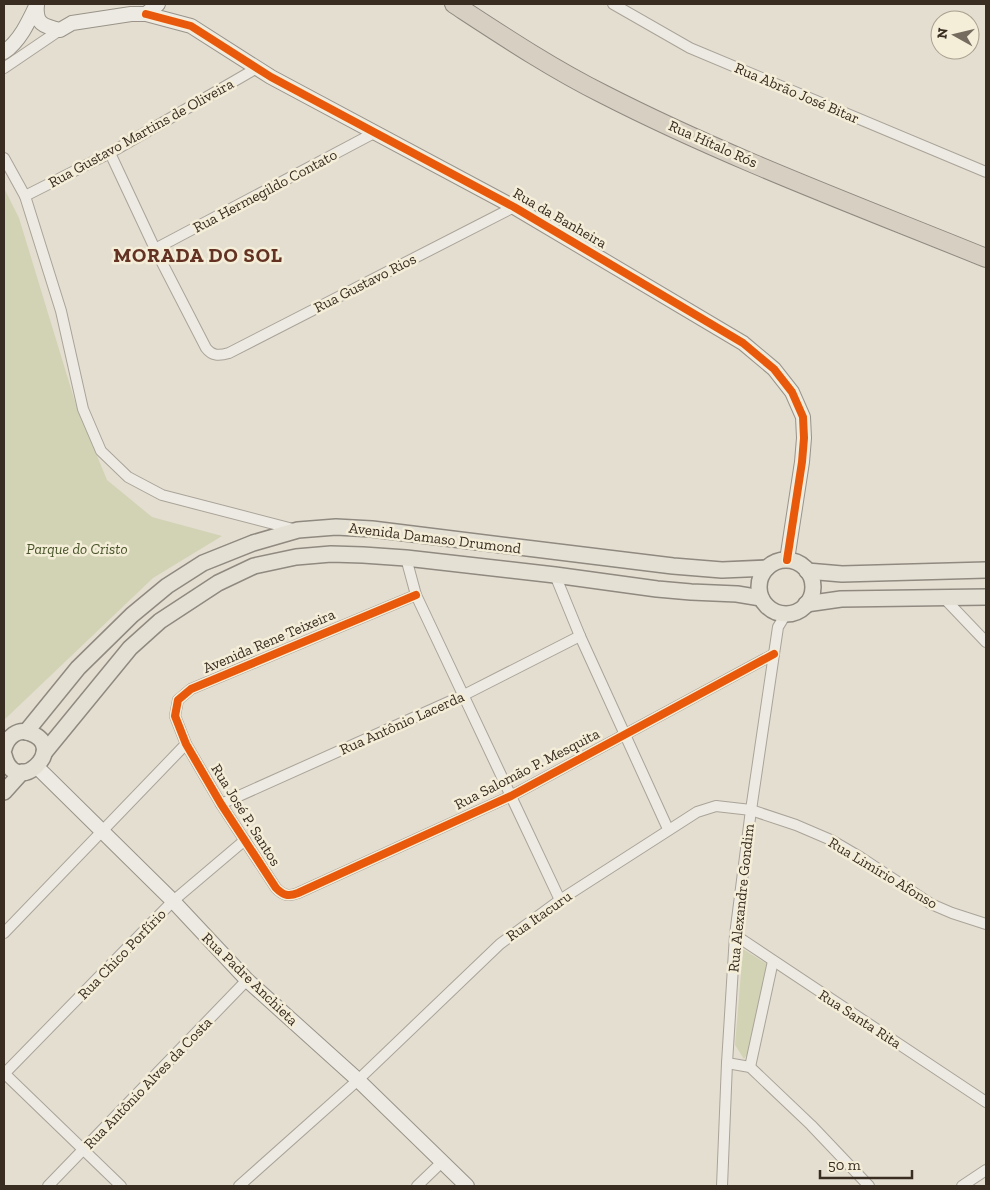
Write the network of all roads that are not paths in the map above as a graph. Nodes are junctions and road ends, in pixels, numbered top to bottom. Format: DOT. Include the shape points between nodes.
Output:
graph roads {
  1 [pos="38,4"];
  2 [pos="158,4"];
  3 [pos="454,4"];
  4 [pos="613,4"];
  5 [pos="146,14"];
  6 [pos="60,30"];
  7 [pos="4,52"];
  8 [pos="4,68"];
  9 [pos="257,68"];
  10 [pos="374,133"];
  11 [pos="110,153"];
  12 [pos="4,158"];
  13 [pos="986,172"];
  14 [pos="25,196"];
  15 [pos="514,206"];
  16 [pos="155,248"];
  17 [pos="986,258"];
  18 [pos="298,530"];
  19 [pos="406,558"];
  20 [pos="787,560"];
  21 [pos="767,568"];
  22 [pos="807,570"];
  23 [pos="986,570"];
  24 [pos="555,575"];
  25 [pos="416,595"];
  26 [pos="986,597"];
  27 [pos="762,598"];
  28 [pos="944,598"];
  29 [pos="806,604"];
  30 [pos="786,614"];
  31 [pos="580,636"];
  32 [pos="986,642"];
  33 [pos="774,654"];
  34 [pos="464,695"];
  35 [pos="26,732"];
  36 [pos="624,734"];
  37 [pos="186,744"];
  38 [pos="4,749"];
  39 [pos="44,753"];
  40 [pos="4,755"];
  41 [pos="37,767"];
  42 [pos="22,772"];
  43 [pos="4,792"];
  44 [pos="510,796"];
  45 [pos="221,804"];
  46 [pos="751,810"];
  47 [pos="668,829"];
  48 [pos="102,830"];
  49 [pos="245,840"];
  50 [pos="287,896"];
  51 [pos="560,900"];
  52 [pos="173,901"];
  53 [pos="986,924"];
  54 [pos="4,933"];
  55 [pos="735,935"];
  56 [pos="773,961"];
  57 [pos="247,980"];
  58 [pos="727,1063"];
  59 [pos="750,1067"];
  60 [pos="4,1074"];
  61 [pos="358,1080"];
  62 [pos="986,1102"];
  63 [pos="84,1150"];
  64 [pos="442,1162"];
  65 [pos="986,1170"];
  66 [pos="48,1186"];
  67 [pos="121,1186"];
  68 [pos="240,1186"];
  69 [pos="417,1186"];
  70 [pos="467,1186"];
  71 [pos="722,1186"];
  72 [pos="869,1186"];
  73 [pos="962,1186"];
  1 -- 6 [label="street" via="36,14 39,22"];
  1 -- 7 [label="street" via="24,29"];
  2 -- 5 [label="street"];
  3 -- 17 [label="highway, Rua Hítalo Rós" via="533,56 603,94 801,183"];
  4 -- 13 [label="street, Rua Abrão José Bitar" via="690,48"];
  5 -- 6 [label="street, Rua da Banheira" via="72,23"];
  5 -- 9 [label="street, Rua da Banheira" via="191,26"];
  6 -- 8 [label="street"];
  9 -- 10 [label="street, Rua da Banheira"];
  9 -- 11 [label="street, Rua Gustavo Martins de Oliveira"];
  10 -- 15 [label="street, Rua da Banheira"];
  10 -- 16 [label="street, Rua Hermegildo Contato"];
  11 -- 14 [label="street, Rua Gustavo Martins de Oliveira"];
  11 -- 16 [label="street"];
  12 -- 14 [label="street"];
  14 -- 18 [label="street" via="61,311 83,408 101,451 128,477 162,496"];
  15 -- 16 [label="street, Rua Gustavo Rios" via="229,353 215,355 206,348"];
  15 -- 20 [label="street, Rua da Banheira" via="743,343 774,369 792,392 803,417 804,438"];
  18 -- 21 [label="main road, Avenida Damaso Drumond" via="372,529 672,566 722,570"];
  18 -- 35 [label="main road, Avenida Damaso Drumond" via="203,563 167,586 78,668"];
  19 -- 24 [label="main road, Avenida Damaso Drumond"];
  19 -- 25 [label="street"];
  19 -- 39 [label="main road, Avenida Damaso Drumond" via="331,554 296,556 254,566 218,583 160,621 130,648"];
  20 -- 21 [label="main road"];
  20 -- 22 [label="main road"];
  21 -- 27 [label="main road" via="760,579"];
  22 -- 23 [label="main road" via="842,574"];
  22 -- 29 [label="main road" via="812,591"];
  24 -- 27 [label="main road, Avenida Damaso Drumond" via="666,590"];
  24 -- 31 [label="street"];
  25 -- 34 [label="street"];
  25 -- 37 [label="street, Avenida Rene Teixeira" via="191,689 178,700 175,716"];
  26 -- 28 [label="main road"];
  27 -- 30 [label="main road" via="771,609"];
  28 -- 29 [label="main road" via="841,599"];
  28 -- 32 [label="street"];
  29 -- 30 [label="main road"];
  30 -- 33 [label="street, Rua Alexandre Gondim" via="778,627"];
  31 -- 34 [label="street, Rua Antônio Lacerda"];
  31 -- 36 [label="street"];
  33 -- 36 [label="street, Rua Salomão P. Mesquita"];
  33 -- 46 [label="street, Rua Alexandre Gondim"];
  34 -- 44 [label="street"];
  34 -- 45 [label="street, Rua Antônio Lacerda"];
  35 -- 38 [label="main road, Avenida Damaso Drumond" via="10,737"];
  35 -- 39 [label="main road" via="37,737"];
  36 -- 44 [label="street, Rua Salomão P. Mesquita"];
  36 -- 47 [label="street"];
  37 -- 45 [label="street, Rua José P. Santos"];
  37 -- 48 [label="street"];
  39 -- 41 [label="main road, Avenida Damaso Drumond"];
  40 -- 42 [label="main road" via="11,768"];
  41 -- 42 [label="main road"];
  41 -- 48 [label="street, Rua Padre Anchieta"];
  42 -- 43 [label="main road"];
  44 -- 50 [label="street, Rua Salomão P. Mesquita" via="298,894"];
  44 -- 51 [label="street"];
  45 -- 49 [label="street, Rua José P. Santos"];
  46 -- 47 [label="street, Rua Itacuru" via="716,806 697,812"];
  46 -- 53 [label="street, Rua Limírio Afonso" via="831,840 931,904"];
  46 -- 55 [label="street, Rua Alexandre Gondim"];
  47 -- 51 [label="street, Rua Itacuru"];
  48 -- 52 [label="street, Rua Padre Anchieta"];
  48 -- 54 [label="street"];
  49 -- 50 [label="street, Rua José P. Santos" via="276,888"];
  49 -- 52 [label="street, Rua Chico Porfírio"];
  51 -- 61 [label="street, Rua Itacuru" via="500,944"];
  52 -- 57 [label="street, Rua Padre Anchieta"];
  52 -- 60 [label="street, Rua Chico Porfírio"];
  55 -- 56 [label="street, Rua Santa Rita"];
  55 -- 58 [label="street, Rua Alexandre Gondim"];
  56 -- 59 [label="street"];
  56 -- 62 [label="street, Rua Santa Rita"];
  57 -- 61 [label="street, Rua Padre Anchieta"];
  57 -- 63 [label="street, Rua Antônio Alves da Costa"];
  58 -- 59 [label="street"];
  58 -- 71 [label="street, Rua Alexandre Gondim"];
  59 -- 72 [label="street" via="812,1125"];
  60 -- 63 [label="street"];
  61 -- 64 [label="street, Rua Padre Anchieta"];
  61 -- 68 [label="street, Rua Itacuru"];
  63 -- 66 [label="street, Rua Antônio Alves da Costa"];
  63 -- 67 [label="street"];
  64 -- 69 [label="street"];
  64 -- 70 [label="street, Rua Padre Anchieta"];
  65 -- 73 [label="street"];
}
